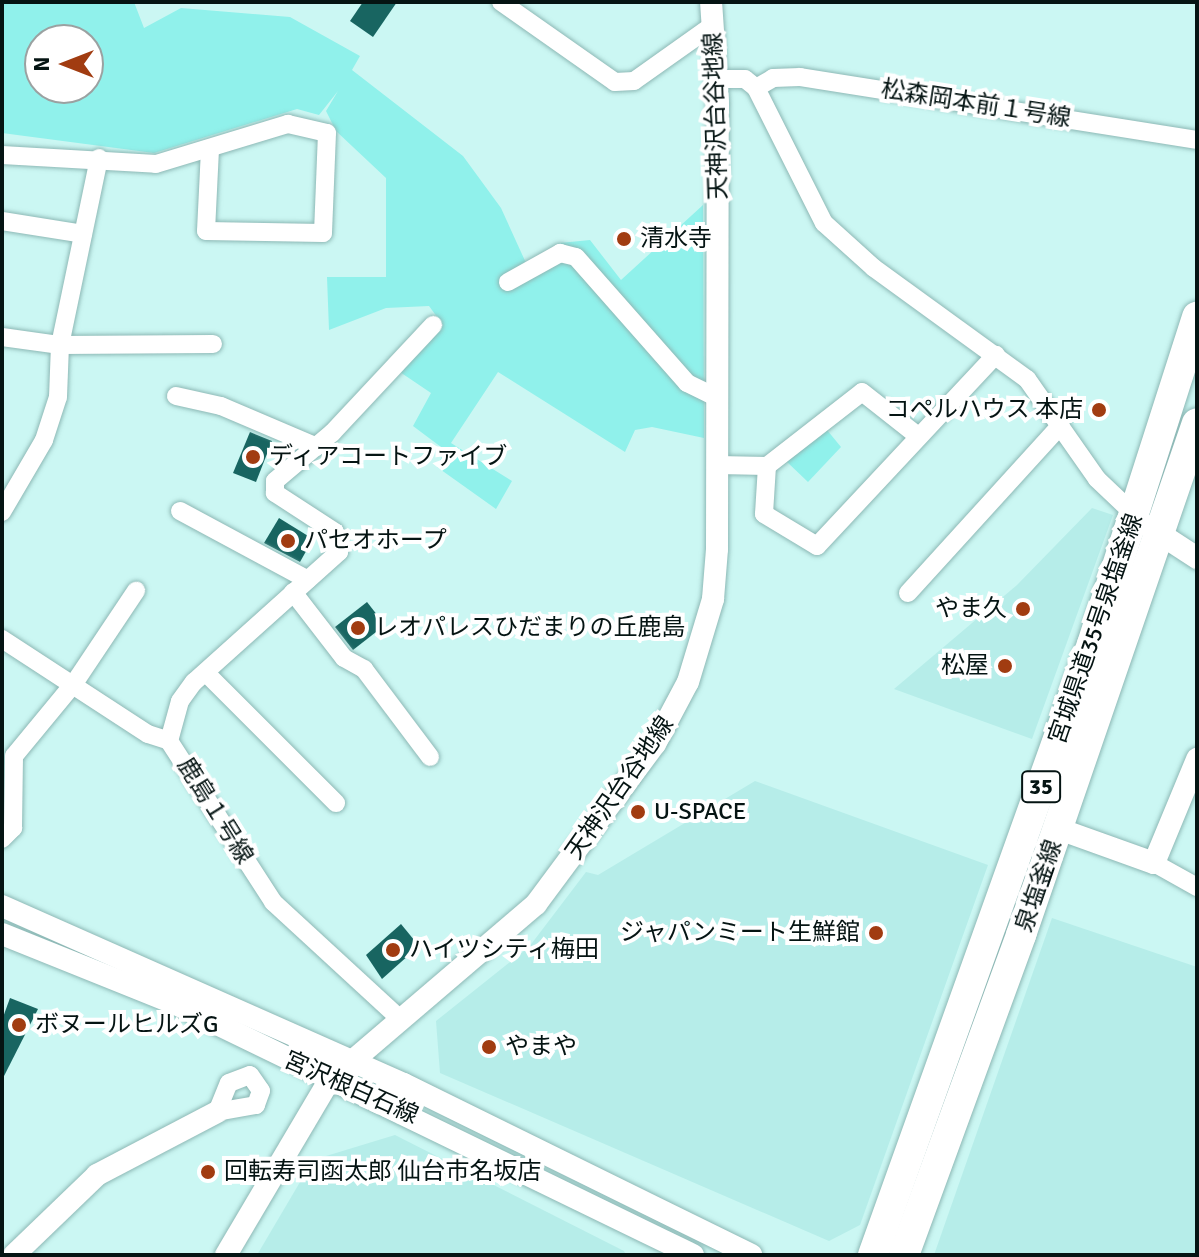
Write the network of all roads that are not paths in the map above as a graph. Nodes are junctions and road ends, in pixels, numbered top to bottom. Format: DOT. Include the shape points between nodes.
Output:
graph roads {
  1 [pos="501,2"];
  2 [pos="712,13"];
  3 [pos="717,79"];
  4 [pos="756,88"];
  5 [pos="1197,140"];
  6 [pos="210,149"];
  7 [pos="2,155"];
  8 [pos="99,158"];
  9 [pos="2,221"];
  10 [pos="83,234"];
  11 [pos="508,282"];
  12 [pos="1197,316"];
  13 [pos="433,325"];
  14 [pos="2,337"];
  15 [pos="213,344"];
  16 [pos="60,345"];
  17 [pos="996,355"];
  18 [pos="176,396"];
  19 [pos="718,398"];
  20 [pos="1197,423"];
  21 [pos="1061,425"];
  22 [pos="918,436"];
  23 [pos="317,447"];
  24 [pos="718,465"];
  25 [pos="767,466"];
  26 [pos="180,511"];
  27 [pos="2,512"];
  28 [pos="1135,515"];
  29 [pos="1159,536"];
  30 [pos="1197,558"];
  31 [pos="301,586"];
  32 [pos="136,591"];
  33 [pos="908,593"];
  34 [pos="2,639"];
  35 [pos="206,673"];
  36 [pos="75,682"];
  37 [pos="169,741"];
  38 [pos="430,757"];
  39 [pos="1197,759"];
  40 [pos="336,803"];
  41 [pos="1059,829"];
  42 [pos="2,839"];
  43 [pos="1154,863"];
  44 [pos="1197,887"];
  45 [pos="2,906"];
  46 [pos="2,934"];
  47 [pos="399,1018"];
  48 [pos="346,1060"];
  49 [pos="329,1081"];
  50 [pos="217,1112"];
  51 [pos="654,1247"];
  52 [pos="14,1255"];
  53 [pos="226,1255"];
  54 [pos="693,1255"];
  55 [pos="751,1255"];
  56 [pos="873,1255"];
  57 [pos="904,1255"];
  1 -- 2 [label="street" via="615,82 634,81"];
  2 -- 3 [label="street, 天神沢台谷地線"];
  3 -- 4 [label="street" via="745,79"];
  3 -- 19 [label="street, 天神沢台谷地線"];
  4 -- 5 [label="street, 松森岡本前１号線" via="773,78 800,77"];
  4 -- 17 [label="street" via="824,223 874,268"];
  6 -- 6 [label="street" via="206,231 323,233 327,133 288,124"];
  6 -- 8 [label="street" via="156,164"];
  7 -- 8 [label="street"];
  8 -- 10 [label="street"];
  9 -- 10 [label="street"];
  10 -- 16 [label="street"];
  11 -- 19 [label="street" via="560,253 576,257 687,383"];
  12 -- 28 [label="main road, 宮城県道35号泉塩釜線 / 35"];
  13 -- 23 [label="street"];
  14 -- 16 [label="street"];
  15 -- 16 [label="street"];
  16 -- 27 [label="street" via="58,397 44,440"];
  17 -- 21 [label="street" via="1027,379"];
  17 -- 22 [label="street"];
  18 -- 23 [label="street" via="221,406"];
  19 -- 24 [label="street, 天神沢台谷地線"];
  20 -- 29 [label="main road, 泉塩釜線 / 35"];
  21 -- 28 [label="street" via="1097,479"];
  21 -- 33 [label="street"];
  22 -- 25 [label="street" via="862,392"];
  22 -- 25 [label="street" via="817,546 764,514"];
  23 -- 31 [label="street" via="275,481 275,493 335,532 339,552"];
  24 -- 25 [label="street"];
  24 -- 47 [label="street, 天神沢台谷地線" via="713,599 672,715 536,904"];
  26 -- 31 [label="street"];
  28 -- 29 [label="street"];
  28 -- 56 [label="main road, 宮城県道35号泉塩釜線 / 35"];
  29 -- 30 [label="street"];
  29 -- 41 [label="main road, 泉塩釜線 / 35"];
  31 -- 35 [label="street"];
  31 -- 38 [label="street" via="344,658 364,669"];
  32 -- 36 [label="street"];
  34 -- 36 [label="street, 鹿島１号線"];
  35 -- 37 [label="street" via="180,701"];
  35 -- 40 [label="street"];
  36 -- 37 [label="street, 鹿島１号線" via="148,734"];
  36 -- 42 [label="street" via="14,756 13,828"];
  37 -- 47 [label="street, 鹿島１号線" via="273,902"];
  39 -- 43 [label="street"];
  41 -- 43 [label="street"];
  41 -- 57 [label="main road, 泉塩釜線 / 35"];
  43 -- 44 [label="street"];
  45 -- 48 [label="street" via="169,975"];
  46 -- 49 [label="street, 宮沢根白石線" via="174,1003"];
  47 -- 48 [label="street, 天神沢台谷地線"];
  48 -- 49 [label="street, 天神沢台谷地線"];
  48 -- 55 [label="street"];
  49 -- 51 [label="street, 宮沢根白石線" via="483,1149"];
  49 -- 53 [label="street, 天神沢台谷地線"];
  50 -- 52 [label="street" via="97,1175"];
  51 -- 54 [label="street, 宮沢根白石線"];
}
